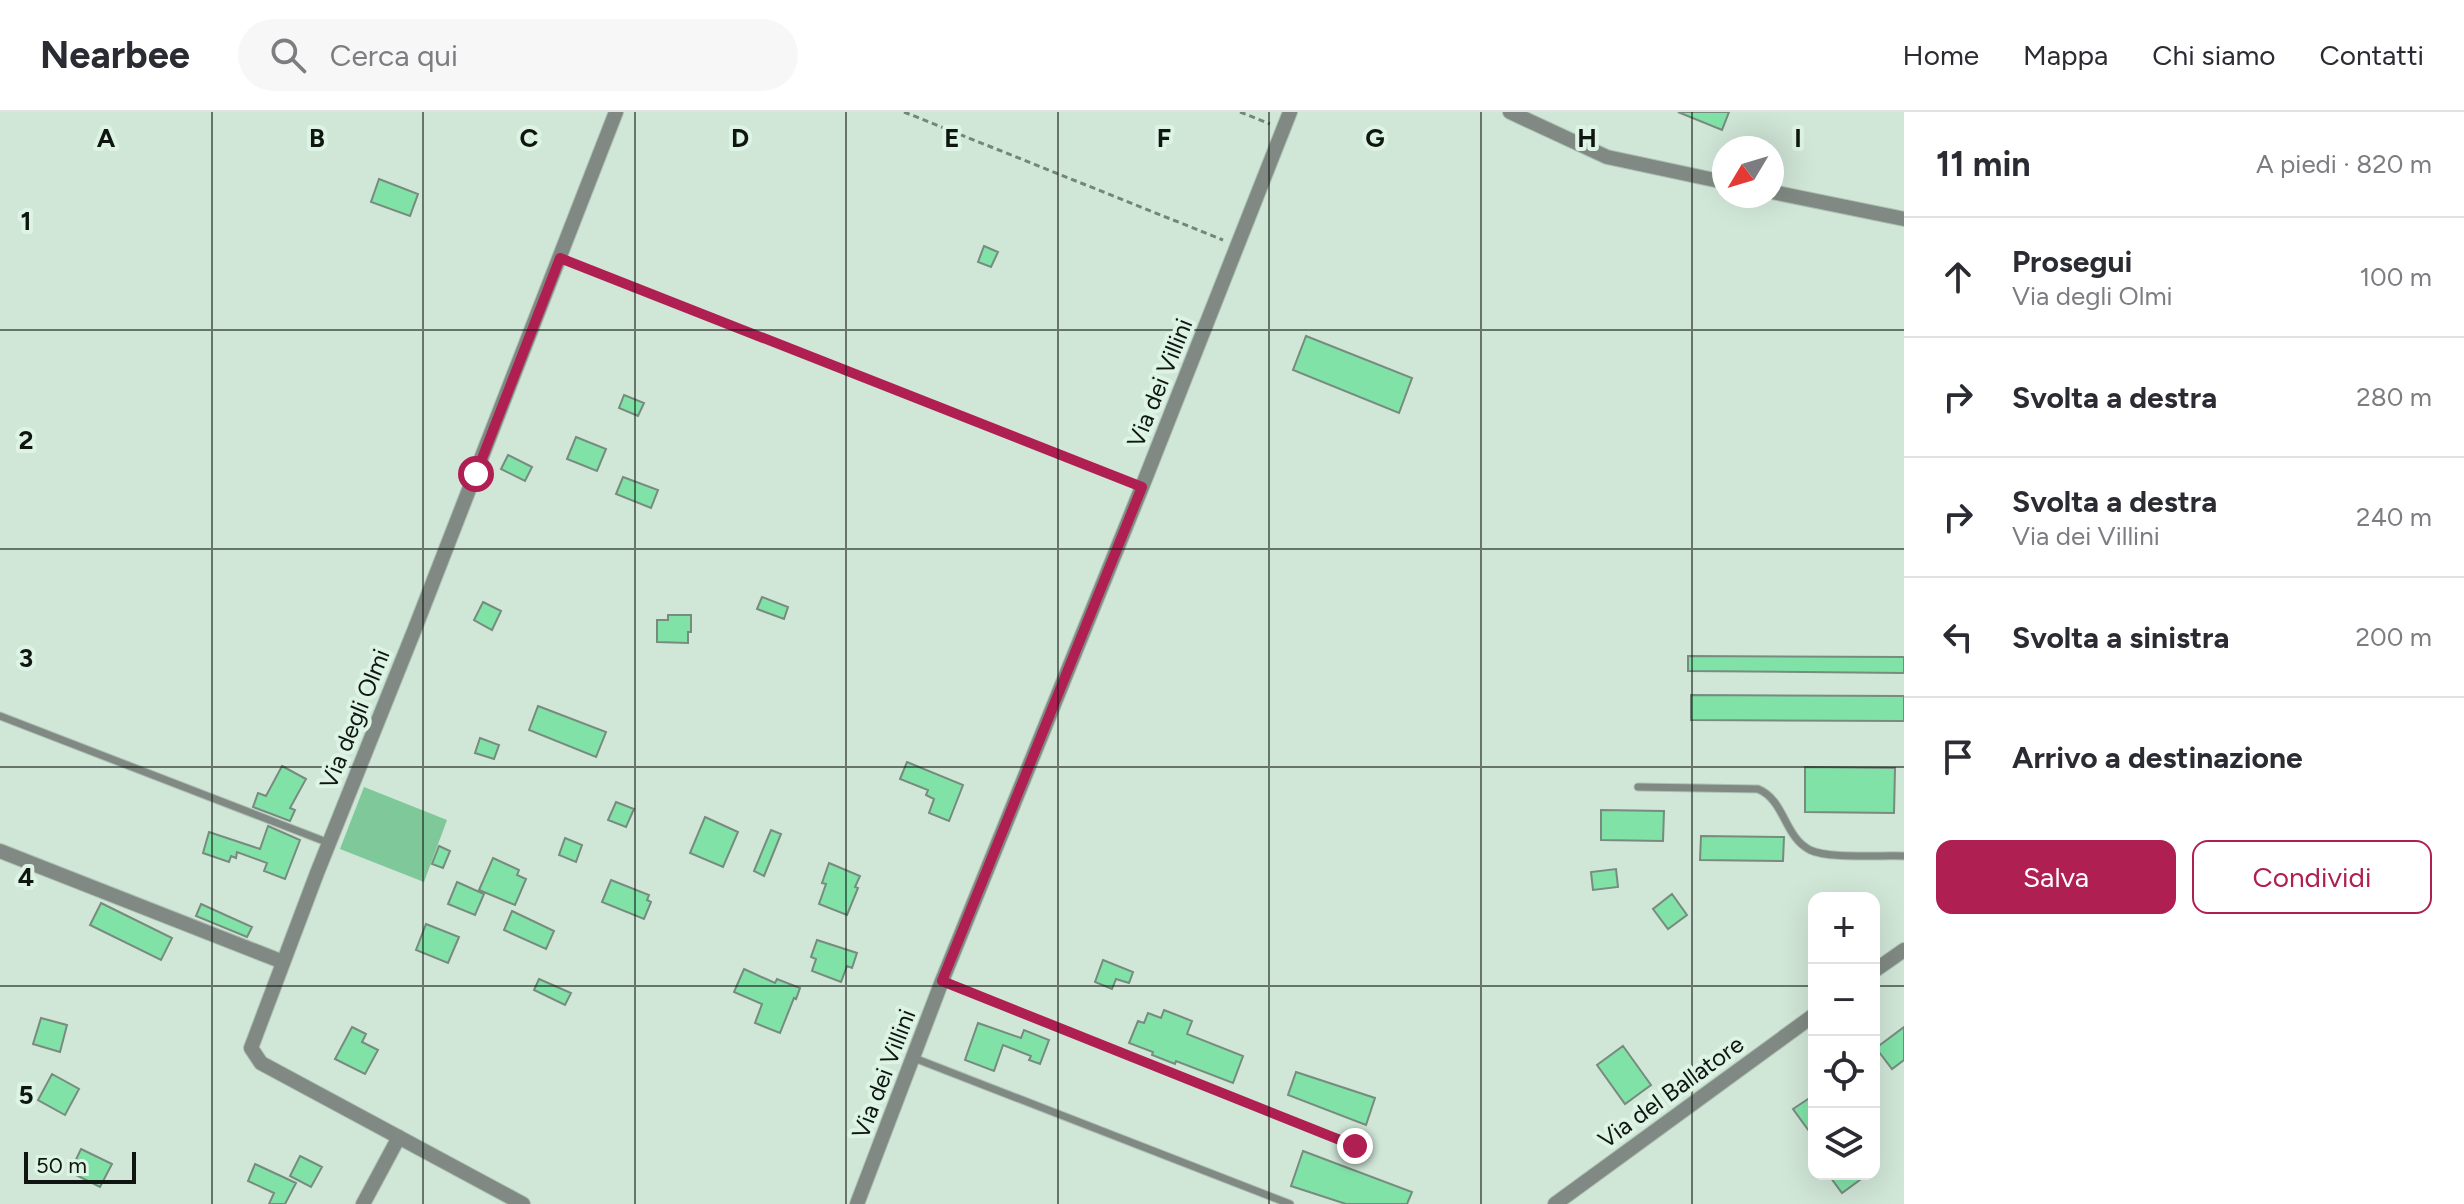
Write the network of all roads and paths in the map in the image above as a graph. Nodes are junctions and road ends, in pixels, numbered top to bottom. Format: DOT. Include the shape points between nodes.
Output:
graph roads {
  1 [pos="616,112"];
  2 [pos="904,112"];
  3 [pos="1240,112"];
  4 [pos="1290,112"];
  5 [pos="1510,112"];
  6 [pos="1284,129"];
  7 [pos="1712,179"];
  8 [pos="1784,194"];
  9 [pos="1904,219"];
  10 [pos="1238,246"];
  11 [pos="560,258"];
  12 [pos="1142,487"];
  13 [pos="0,716"];
  14 [pos="1638,787"];
  15 [pos="329,843"];
  16 [pos="0,851"];
  17 [pos="1904,856"];
  18 [pos="1904,950"];
  19 [pos="283,962"];
  20 [pos="1880,967"];
  21 [pos="942,981"];
  22 [pos="1808,1019"];
  23 [pos="914,1058"];
  24 [pos="399,1137"];
  25 [pos="1355,1146"];
  26 [pos="363,1204"];
  27 [pos="523,1204"];
  28 [pos="857,1204"];
  29 [pos="1290,1204"];
  30 [pos="1555,1204"];
  1 -- 11 [label="street, Via degli Olmi"];
  2 -- 10 [label="path"];
  3 -- 6 [label="path"];
  4 -- 6 [label="street, Via dei Villini"];
  5 -- 7 [label="street" via="1607,157"];
  6 -- 10 [label="street, Via dei Villini"];
  8 -- 9 [label="street"];
  10 -- 12 [label="street, Via dei Villini"];
  11 -- 12 [label="path"];
  11 -- 15 [label="street, Via degli Olmi"];
  12 -- 21 [label="street, Via dei Villini"];
  13 -- 15 [label="lane"];
  14 -- 17 [label="lane" via="1758,789 1769,796 1795,837 1813,851"];
  15 -- 19 [label="street, Via degli Olmi"];
  16 -- 19 [label="street"];
  18 -- 20 [label="street"];
  19 -- 24 [label="street, Via degli Olmi" via="251,1045 255,1058"];
  21 -- 23 [label="street, Via dei Villini"];
  21 -- 25 [label="lane"];
  22 -- 30 [label="street, Via del Ballatore"];
  23 -- 28 [label="street, Via dei Villini"];
  23 -- 29 [label="lane"];
  24 -- 26 [label="street"];
  24 -- 27 [label="street, Via degli Olmi"];
}
